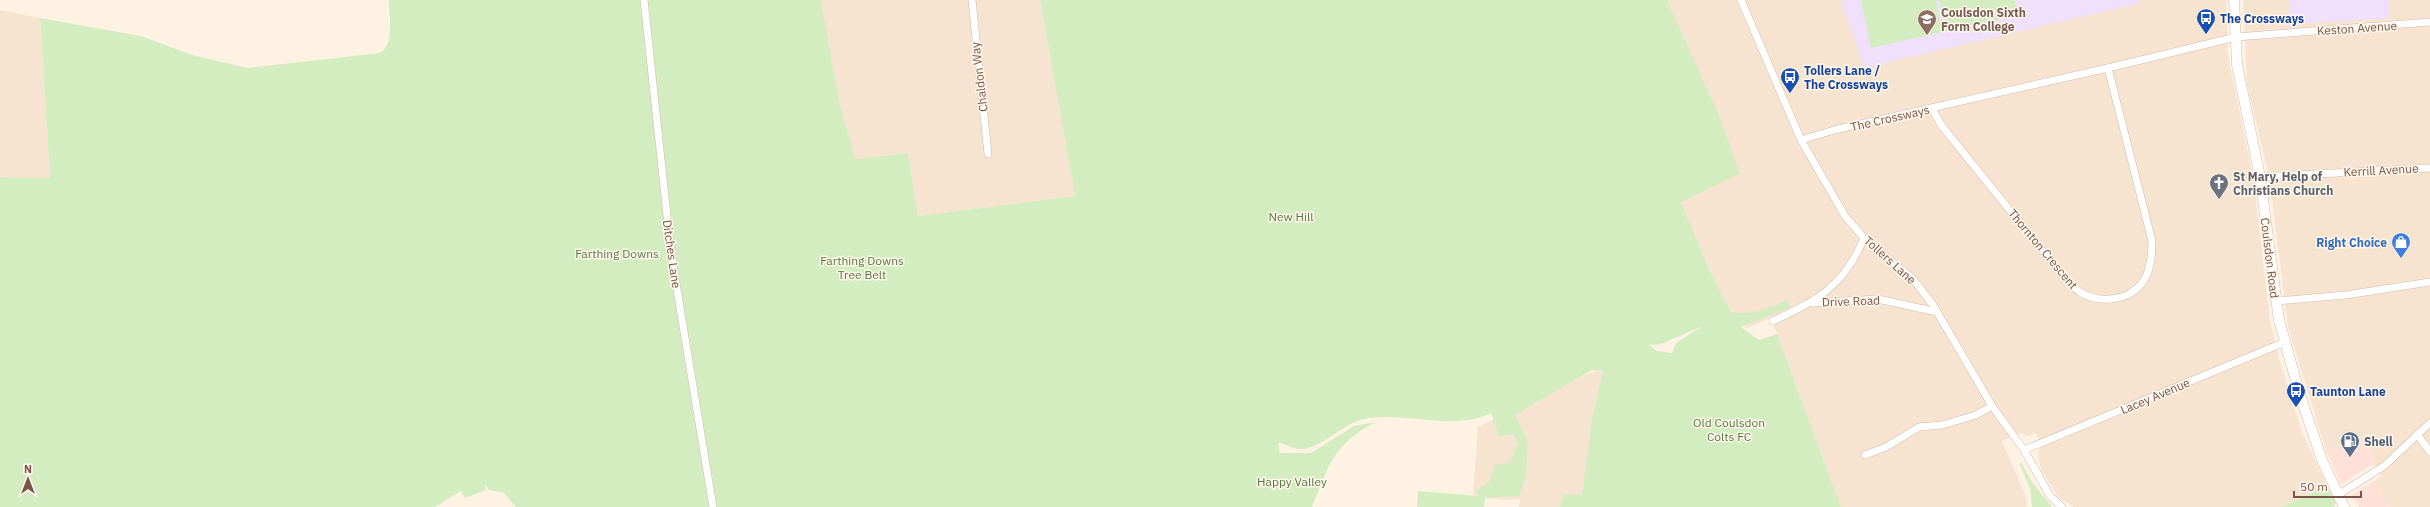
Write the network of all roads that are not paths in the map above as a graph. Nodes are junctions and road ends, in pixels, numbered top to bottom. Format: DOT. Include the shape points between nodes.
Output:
graph roads {
  1 [pos="644,0"];
  2 [pos="972,0"];
  3 [pos="1741,0"];
  4 [pos="2234,0"];
  5 [pos="2430,22"];
  6 [pos="2236,37"];
  7 [pos="2108,68"];
  8 [pos="1932,108"];
  9 [pos="1801,140"];
  10 [pos="988,154"];
  11 [pos="2430,168"];
  12 [pos="2260,177"];
  13 [pos="1864,238"];
  14 [pos="2430,282"];
  15 [pos="2276,301"];
  16 [pos="1812,303"];
  17 [pos="1937,312"];
  18 [pos="1773,321"];
  19 [pos="2285,342"];
  20 [pos="1992,406"];
  21 [pos="2430,423"];
  22 [pos="2417,434"];
  23 [pos="2024,450"];
  24 [pos="2430,452"];
  25 [pos="1865,455"];
  26 [pos="2338,495"];
  27 [pos="713,507"];
  28 [pos="2062,507"];
  29 [pos="2344,507"];
  1 -- 27 [label="street, Ditches Lane" via="671,253"];
  2 -- 10 [label="street, Chaldon Way"];
  3 -- 9 [label="street, Tollers Lane"];
  4 -- 6 [label="main road, Coulsdon Road"];
  5 -- 6 [label="street, Keston Avenue"];
  6 -- 7 [label="street, The Crossways"];
  6 -- 12 [label="main road, Coulsdon Road" via="2237,65"];
  7 -- 8 [label="street, The Crossways"];
  7 -- 8 [label="street, Thornton Crescent" via="2152,241 2152,260 2142,283 2126,296 2104,300 2080,292 2062,275 1942,125"];
  8 -- 9 [label="street, The Crossways"];
  9 -- 13 [label="street, Tollers Lane" via="1845,216"];
  11 -- 12 [label="street, Kerrill Avenue"];
  12 -- 15 [label="main road, Coulsdon Road"];
  13 -- 16 [label="street, Drive Road" via="1846,272"];
  13 -- 17 [label="street, Tollers Lane" via="1913,279"];
  14 -- 15 [label="street" via="2346,295"];
  15 -- 19 [label="main road, Coulsdon Road"];
  16 -- 17 [label="street, Drive Road" via="1878,299"];
  16 -- 18 [label="street, Drive Road"];
  17 -- 20 [label="street, Tollers Lane"];
  19 -- 23 [label="street, Lacey Avenue"];
  19 -- 26 [label="main road, Coulsdon Road" via="2322,460"];
  20 -- 23 [label="street, Tollers Lane"];
  20 -- 25 [label="street" via="1976,415 1942,425 1919,427 1886,447"];
  21 -- 22 [label="street"];
  22 -- 24 [label="street"];
  22 -- 26 [label="street" via="2379,470"];
  23 -- 28 [label="street, Tollers Lane" via="2050,496"];
  26 -- 29 [label="main road, Coulsdon Road"];
}
